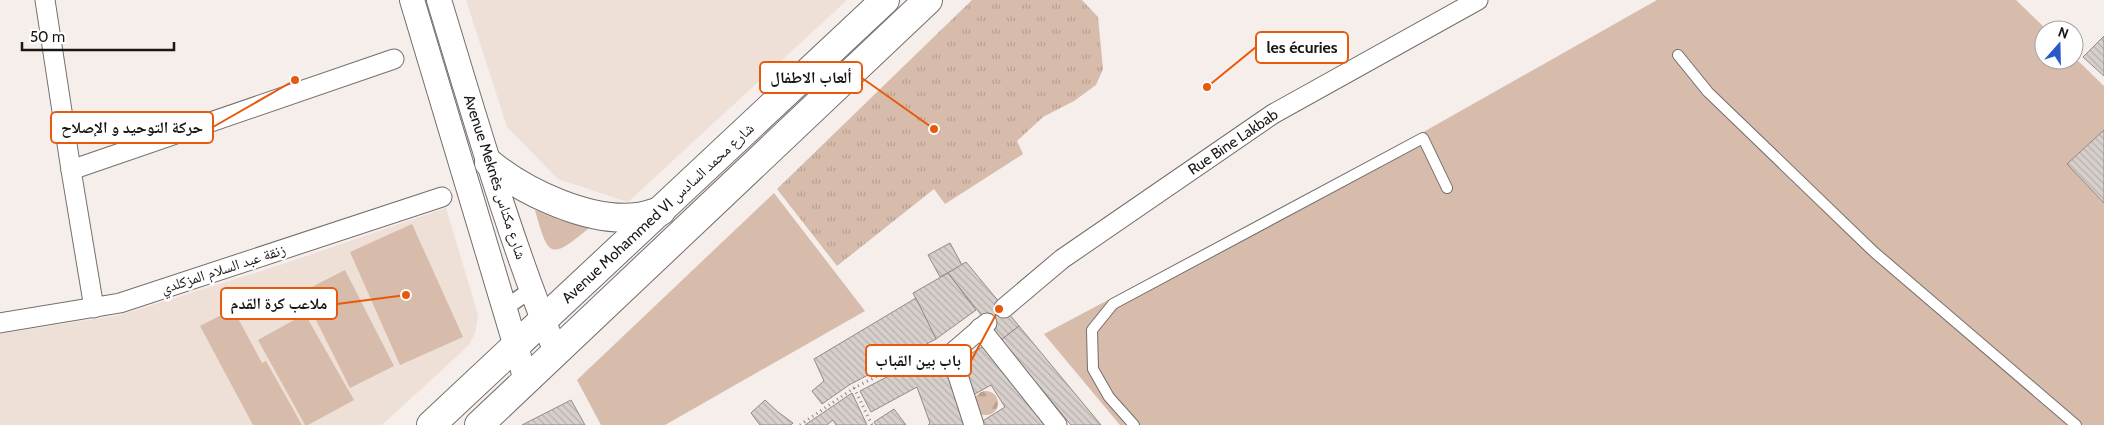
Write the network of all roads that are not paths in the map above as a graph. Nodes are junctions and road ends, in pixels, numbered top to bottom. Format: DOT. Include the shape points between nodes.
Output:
graph roads {
  1 [pos="45,0"];
  2 [pos="412,0"];
  3 [pos="439,0"];
  4 [pos="885,0"];
  5 [pos="928,0"];
  6 [pos="1478,0"];
  7 [pos="1678,55"];
  8 [pos="394,58"];
  9 [pos="489,162"];
  10 [pos="71,170"];
  11 [pos="1447,188"];
  12 [pos="442,197"];
  13 [pos="661,211"];
  14 [pos="532,289"];
  15 [pos="94,308"];
  16 [pos="505,308"];
  17 [pos="1004,308"];
  18 [pos="542,320"];
  19 [pos="0,323"];
  20 [pos="516,344"];
  21 [pos="556,352"];
  22 [pos="526,380"];
  23 [pos="431,425"];
  24 [pos="479,425"];
  25 [pos="974,425"];
  26 [pos="1057,425"];
  27 [pos="1134,425"];
  28 [pos="2076,425"];
  1 -- 10 [label="street"];
  2 -- 16 [label="street, Avenue Meknès شارع مكناس"];
  3 -- 9 [label="street, Avenue Meknès شارع مكناس"];
  4 -- 13 [label="main road, Avenue Mohammed VI شارع محمد السادس"];
  5 -- 21 [label="main road, Avenue Mohammed VI شارع محمد السادس"];
  6 -- 17 [label="street, Rue Bine Lakbab" via="1274,114 1062,259"];
  7 -- 28 [label="lane" via="1708,92 1874,252"];
  8 -- 10 [label="street"];
  9 -- 13 [label="main road" via="530,190 568,206 624,218"];
  9 -- 14 [label="street, Avenue Meknès شارع مكناس"];
  10 -- 15 [label="street"];
  11 -- 27 [label="lane" via="1423,138 1113,304 1092,330 1093,369 1109,397"];
  12 -- 15 [label="street, زنقة عبد السلام المزكلدي" via="120,303"];
  13 -- 18 [label="main road, Avenue Mohammed VI شارع محمد السادس"];
  14 -- 16 [label="street"];
  14 -- 18 [label="street, Avenue Meknès شارع مكناس"];
  15 -- 19 [label="street, زنقة عبد السلام المزكلدي"];
  16 -- 20 [label="street, Avenue Meknès شارع مكناس"];
  18 -- 20 [label="main road, Avenue Mohammed VI شارع محمد السادس"];
  18 -- 21 [label="street, Avenue Meknès شارع مكناس"];
  20 -- 22 [label="street, Avenue Meknès شارع مكناس"];
  20 -- 23 [label="main road, Avenue Mohammed VI شارع محمد السادس"];
  21 -- 22 [label="main road, Avenue Mohammed VI شارع محمد السادس"];
  22 -- 24 [label="main road, Avenue Mohammed VI شارع محمد السادس"];
  25 -- 26 [label="street" via="951,354 984,325"];
}
